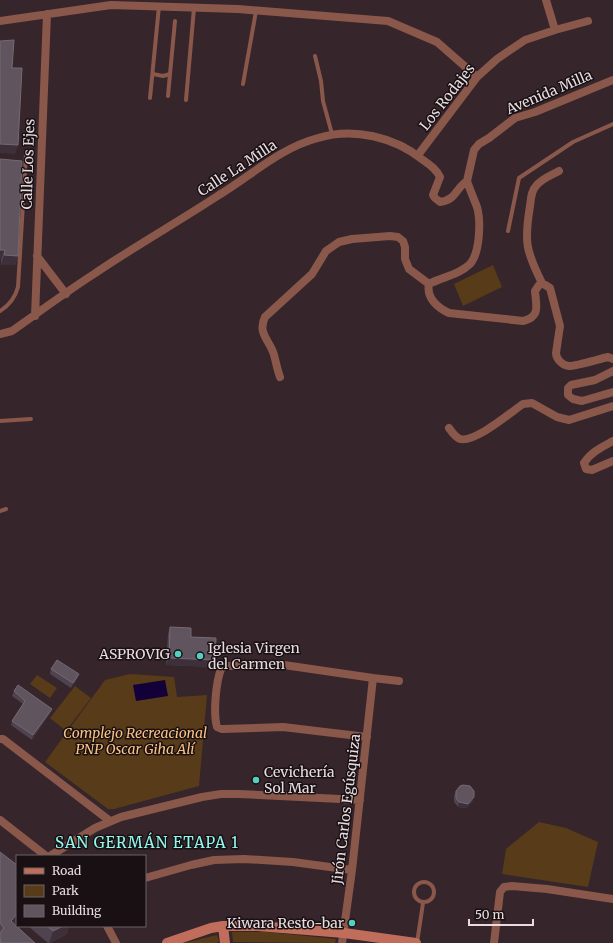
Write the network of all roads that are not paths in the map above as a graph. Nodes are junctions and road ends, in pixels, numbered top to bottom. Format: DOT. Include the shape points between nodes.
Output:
graph roads {
  1 [pos="546,0"];
  2 [pos="111,2"];
  3 [pos="159,6"];
  4 [pos="194,8"];
  5 [pos="256,10"];
  6 [pos="47,14"];
  7 [pos="0,21"];
  8 [pos="175,21"];
  9 [pos="588,22"];
  10 [pos="555,30"];
  11 [pos="315,56"];
  12 [pos="153,74"];
  13 [pos="170,74"];
  14 [pos="613,75"];
  15 [pos="477,77"];
  16 [pos="613,80"];
  17 [pos="604,83"];
  18 [pos="243,84"];
  19 [pos="168,96"];
  20 [pos="150,98"];
  21 [pos="186,100"];
  22 [pos="613,124"];
  23 [pos="332,134"];
  24 [pos="26,154"];
  25 [pos="418,155"];
  26 [pos="559,171"];
  27 [pos="467,181"];
  28 [pos="508,231"];
  29 [pos="37,256"];
  30 [pos="428,284"];
  31 [pos="542,284"];
  32 [pos="66,294"];
  33 [pos="0,311"];
  34 [pos="35,316"];
  35 [pos="0,334"];
  36 [pos="613,359"];
  37 [pos="613,371"];
  38 [pos="280,376"];
  39 [pos="613,392"];
  40 [pos="613,406"];
  41 [pos="31,419"];
  42 [pos="0,421"];
  43 [pos="449,428"];
  44 [pos="613,442"];
  45 [pos="613,461"];
  46 [pos="6,509"];
  47 [pos="0,510"];
  48 [pos="373,678"];
  49 [pos="398,681"];
  50 [pos="367,737"];
  51 [pos="0,739"];
  52 [pos="360,800"];
  53 [pos="0,820"];
  54 [pos="110,821"];
  55 [pos="45,855"];
  56 [pos="52,855"];
  57 [pos="352,870"];
  58 [pos="146,878"];
  59 [pos="613,899"];
  60 [pos="423,903"];
  61 [pos="223,926"];
  62 [pos="108,927"];
  63 [pos="343,938"];
  64 [pos="116,943"];
  65 [pos="167,943"];
  66 [pos="225,943"];
  67 [pos="416,943"];
  68 [pos="494,943"];
  1 -- 10 [label="street"];
  2 -- 3 [label="street"];
  2 -- 6 [label="street"];
  3 -- 4 [label="street"];
  3 -- 12 [label="lane"];
  4 -- 5 [label="street"];
  4 -- 21 [label="lane"];
  5 -- 15 [label="street" via="388,21 437,42"];
  5 -- 18 [label="lane"];
  6 -- 7 [label="street"];
  6 -- 29 [label="street, Calle Los Ejes"];
  8 -- 13 [label="lane"];
  9 -- 10 [label="street, Los Rodajes"];
  10 -- 15 [label="street, Los Rodajes" via="525,40 497,59"];
  11 -- 23 [label="lane"];
  12 -- 13 [label="lane"];
  12 -- 20 [label="lane"];
  13 -- 19 [label="lane"];
  14 -- 17 [label="street"];
  15 -- 25 [label="street, Los Rodajes"];
  16 -- 17 [label="street"];
  17 -- 27 [label="street, Avenida Milla" via="536,112 515,118 474,150"];
  22 -- 28 [label="lane" via="573,142 519,178"];
  23 -- 25 [label="street, Calle La Milla" via="379,137"];
  23 -- 32 [label="street, Calle La Milla" via="278,154 221,194 94,273"];
  24 -- 33 [label="lane" via="18,287 16,296 10,304"];
  25 -- 27 [label="street, Calle La Milla" via="436,170 440,177 433,195 440,202 452,198"];
  26 -- 31 [label="street" via="535,186 526,228 529,256"];
  27 -- 30 [label="street" via="477,208 479,234 476,254 470,264 462,269"];
  29 -- 32 [label="street"];
  29 -- 34 [label="street, Calle Los Ejes"];
  30 -- 31 [label="street" via="431,298 449,313 523,321 534,315 535,291"];
  30 -- 38 [label="street" via="409,269 405,260 403,241 398,237 339,242 326,251 312,274 265,317 262,323"];
  31 -- 36 [label="street" via="550,288 554,299 560,326 556,357 562,364 568,366"];
  32 -- 34 [label="street, Calle La Milla"];
  34 -- 35 [label="street, Calle La Milla" via="12,332"];
  37 -- 39 [label="street" via="595,380 572,385 568,388 568,395 582,401"];
  40 -- 43 [label="street" via="569,420 556,417 528,403 487,430 469,438 456,437"];
  41 -- 42 [label="lane"];
  44 -- 45 [label="street" via="594,452 584,463 586,469 592,470"];
  46 -- 47 [label="lane"];
  48 -- 49 [label="street"];
  48 -- 50 [label="street, Jirón Carlos Egúsquiza"];
  48 -- 50 [label="street" via="284,665 225,666 221,669 215,705 216,727 222,729 283,727"];
  50 -- 52 [label="street, Jirón Carlos Egúsquiza"];
  51 -- 54 [label="street"];
  52 -- 54 [label="street" via="221,794"];
  52 -- 57 [label="street, Jirón Carlos Egúsquiza"];
  53 -- 55 [label="street"];
  54 -- 56 [label="street"];
  57 -- 58 [label="street" via="293,862 214,860"];
  57 -- 63 [label="street, Jirón Carlos Egúsquiza"];
  59 -- 68 [label="street" via="547,889 504,887 500,892"];
  60 -- 60 [label="lane" via="434,896 434,889 426,883 420,883 414,891 417,900"];
  60 -- 67 [label="lane"];
  61 -- 63 [label="main road" via="258,926"];
  61 -- 65 [label="main road"];
  61 -- 66 [label="main road"];
  62 -- 64 [label="street"];
  63 -- 67 [label="main road"];
}
